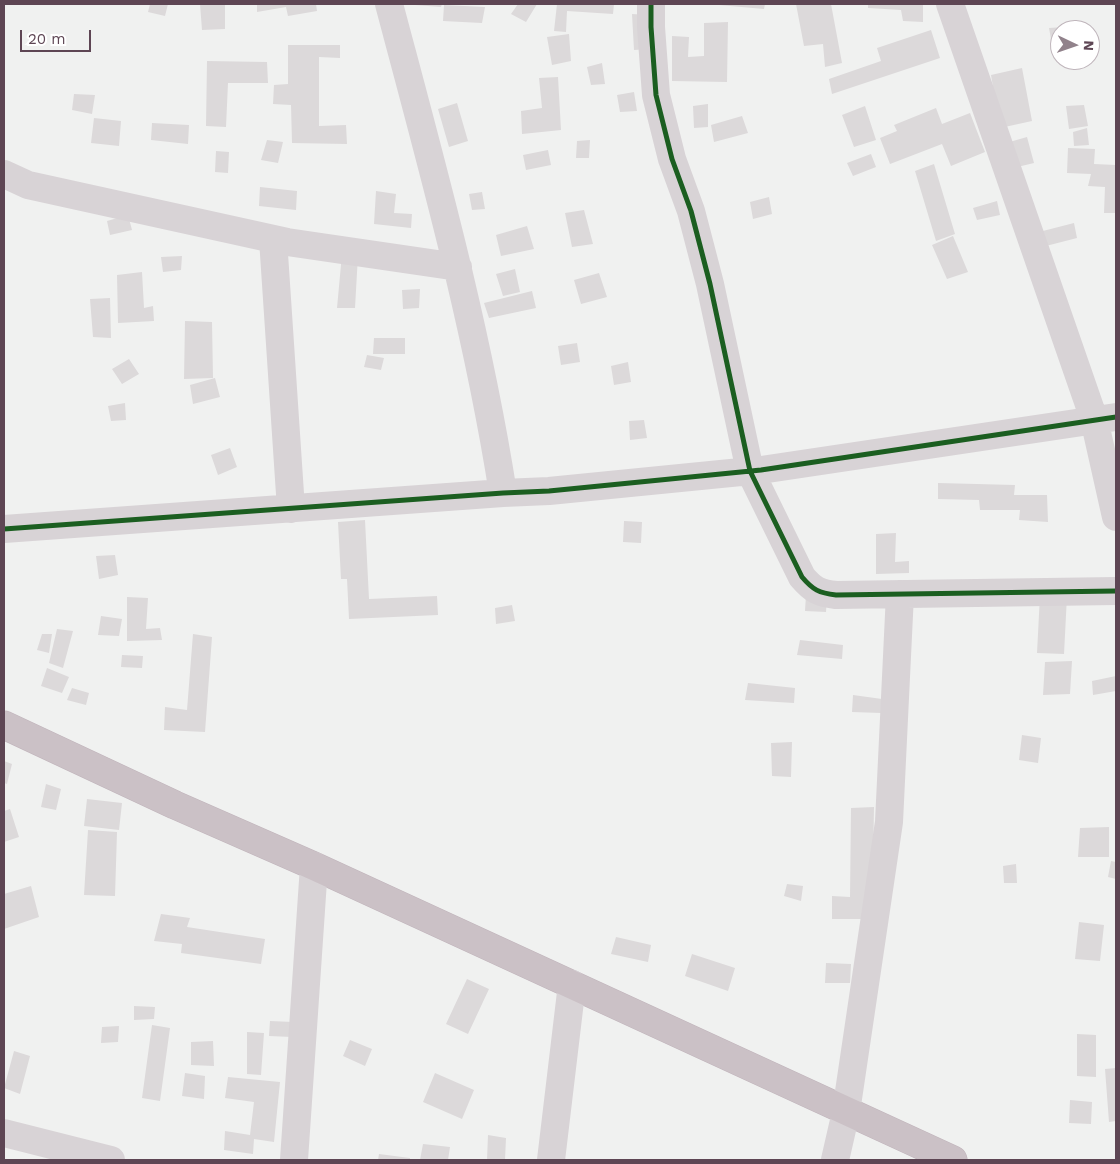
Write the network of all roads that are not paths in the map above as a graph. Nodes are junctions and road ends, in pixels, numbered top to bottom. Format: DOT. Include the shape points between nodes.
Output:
graph roads {
  1 [pos="389,4"];
  2 [pos="652,4"];
  3 [pos="950,4"];
  4 [pos="4,174"];
  5 [pos="273,239"];
  6 [pos="458,267"];
  7 [pos="1105,418"];
  8 [pos="750,471"];
  9 [pos="503,493"];
  10 [pos="291,509"];
  11 [pos="1116,517"];
  12 [pos="4,529"];
  13 [pos="1116,591"];
  14 [pos="900,594"];
  15 [pos="4,725"];
  16 [pos="314,866"];
  17 [pos="572,984"];
  18 [pos="846,1112"];
  19 [pos="4,1134"];
  20 [pos="110,1160"];
  21 [pos="294,1160"];
  22 [pos="551,1160"];
  23 [pos="835,1160"];
  24 [pos="953,1160"];
  1 -- 6 [label="street"];
  2 -- 8 [label="street" via="656,95 710,284"];
  3 -- 7 [label="street"];
  4 -- 5 [label="street" via="28,185"];
  5 -- 6 [label="street"];
  5 -- 10 [label="street"];
  6 -- 9 [label="street"];
  7 -- 8 [label="street"];
  7 -- 11 [label="street"];
  8 -- 9 [label="street"];
  8 -- 14 [label="street" via="802,577 811,588 836,595"];
  9 -- 10 [label="street"];
  10 -- 12 [label="street"];
  13 -- 14 [label="street"];
  14 -- 18 [label="street" via="889,822"];
  15 -- 16 [label="highway"];
  16 -- 17 [label="highway"];
  16 -- 21 [label="street"];
  17 -- 18 [label="highway"];
  17 -- 22 [label="street"];
  18 -- 23 [label="street"];
  18 -- 24 [label="highway"];
  19 -- 20 [label="street"];
}
